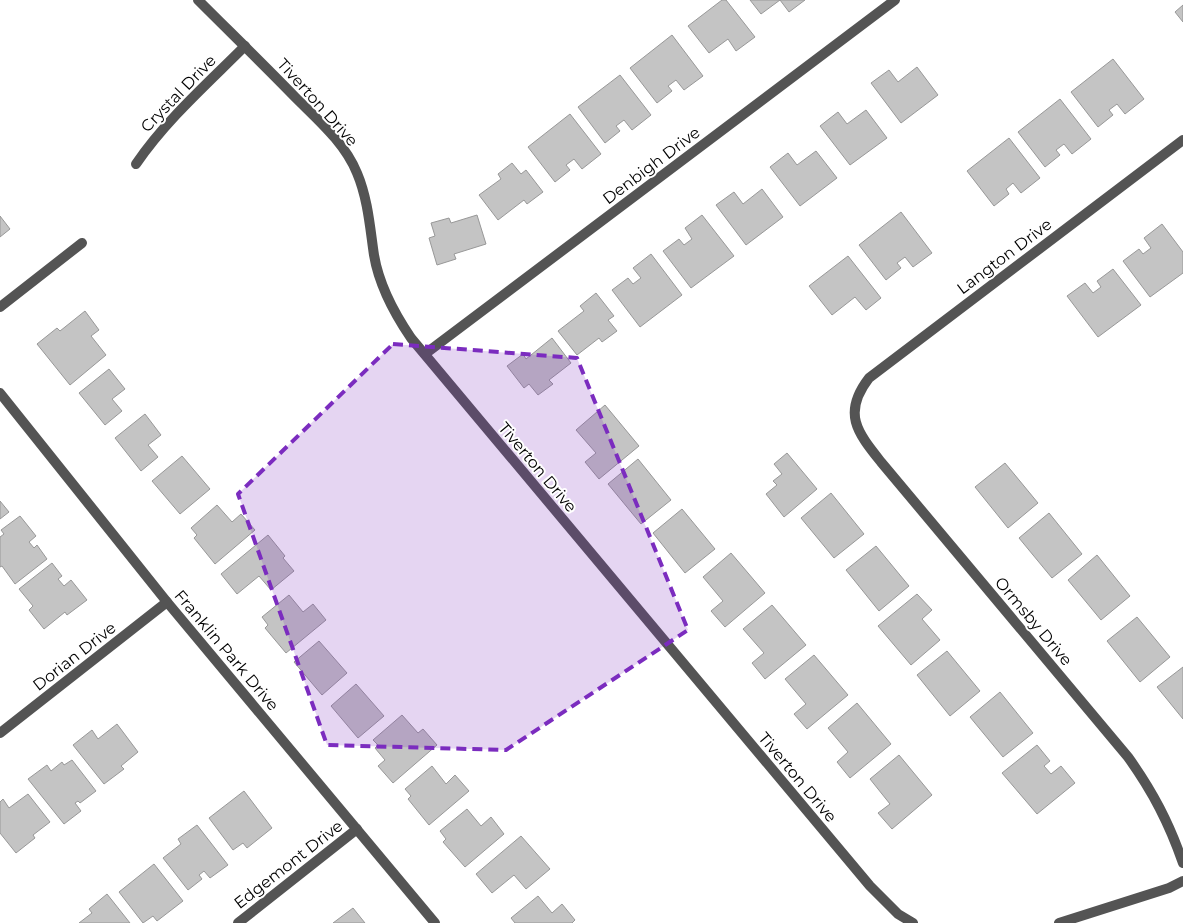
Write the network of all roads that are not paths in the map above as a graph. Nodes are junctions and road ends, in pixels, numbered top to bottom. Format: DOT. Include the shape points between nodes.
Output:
graph roads {
  1 [pos="198,0"];
  2 [pos="895,0"];
  3 [pos="244,46"];
  4 [pos="1183,140"];
  5 [pos="136,164"];
  6 [pos="82,243"];
  7 [pos="0,307"];
  8 [pos="425,354"];
  9 [pos="0,393"];
  10 [pos="855,406"];
  11 [pos="166,602"];
  12 [pos="0,733"];
  13 [pos="357,829"];
  14 [pos="1183,863"];
  15 [pos="1183,882"];
  16 [pos="238,923"];
  17 [pos="435,923"];
  18 [pos="913,923"];
  19 [pos="1060,923"];
  1 -- 3 [label="street, Tiverton Drive"];
  2 -- 8 [label="street, Denbigh Drive"];
  3 -- 5 [label="street, Crystal Drive" via="178,113"];
  3 -- 8 [label="street, Tiverton Drive" via="327,129 346,153 364,195 375,257 390,302 400,323"];
  4 -- 10 [label="street, Langton Drive" via="869,378 860,389"];
  6 -- 7 [label="street"];
  8 -- 18 [label="street, Tiverton Drive" via="870,886 898,914"];
  9 -- 11 [label="street, Franklin Park Drive"];
  10 -- 14 [label="street, Ormsby Drive" via="855,422 864,440 1147,783"];
  11 -- 12 [label="street, Dorian Drive"];
  11 -- 13 [label="street, Franklin Park Drive"];
  13 -- 16 [label="street, Edgemont Drive"];
  13 -- 17 [label="street, Franklin Park Drive"];
  15 -- 19 [label="street"];
}
